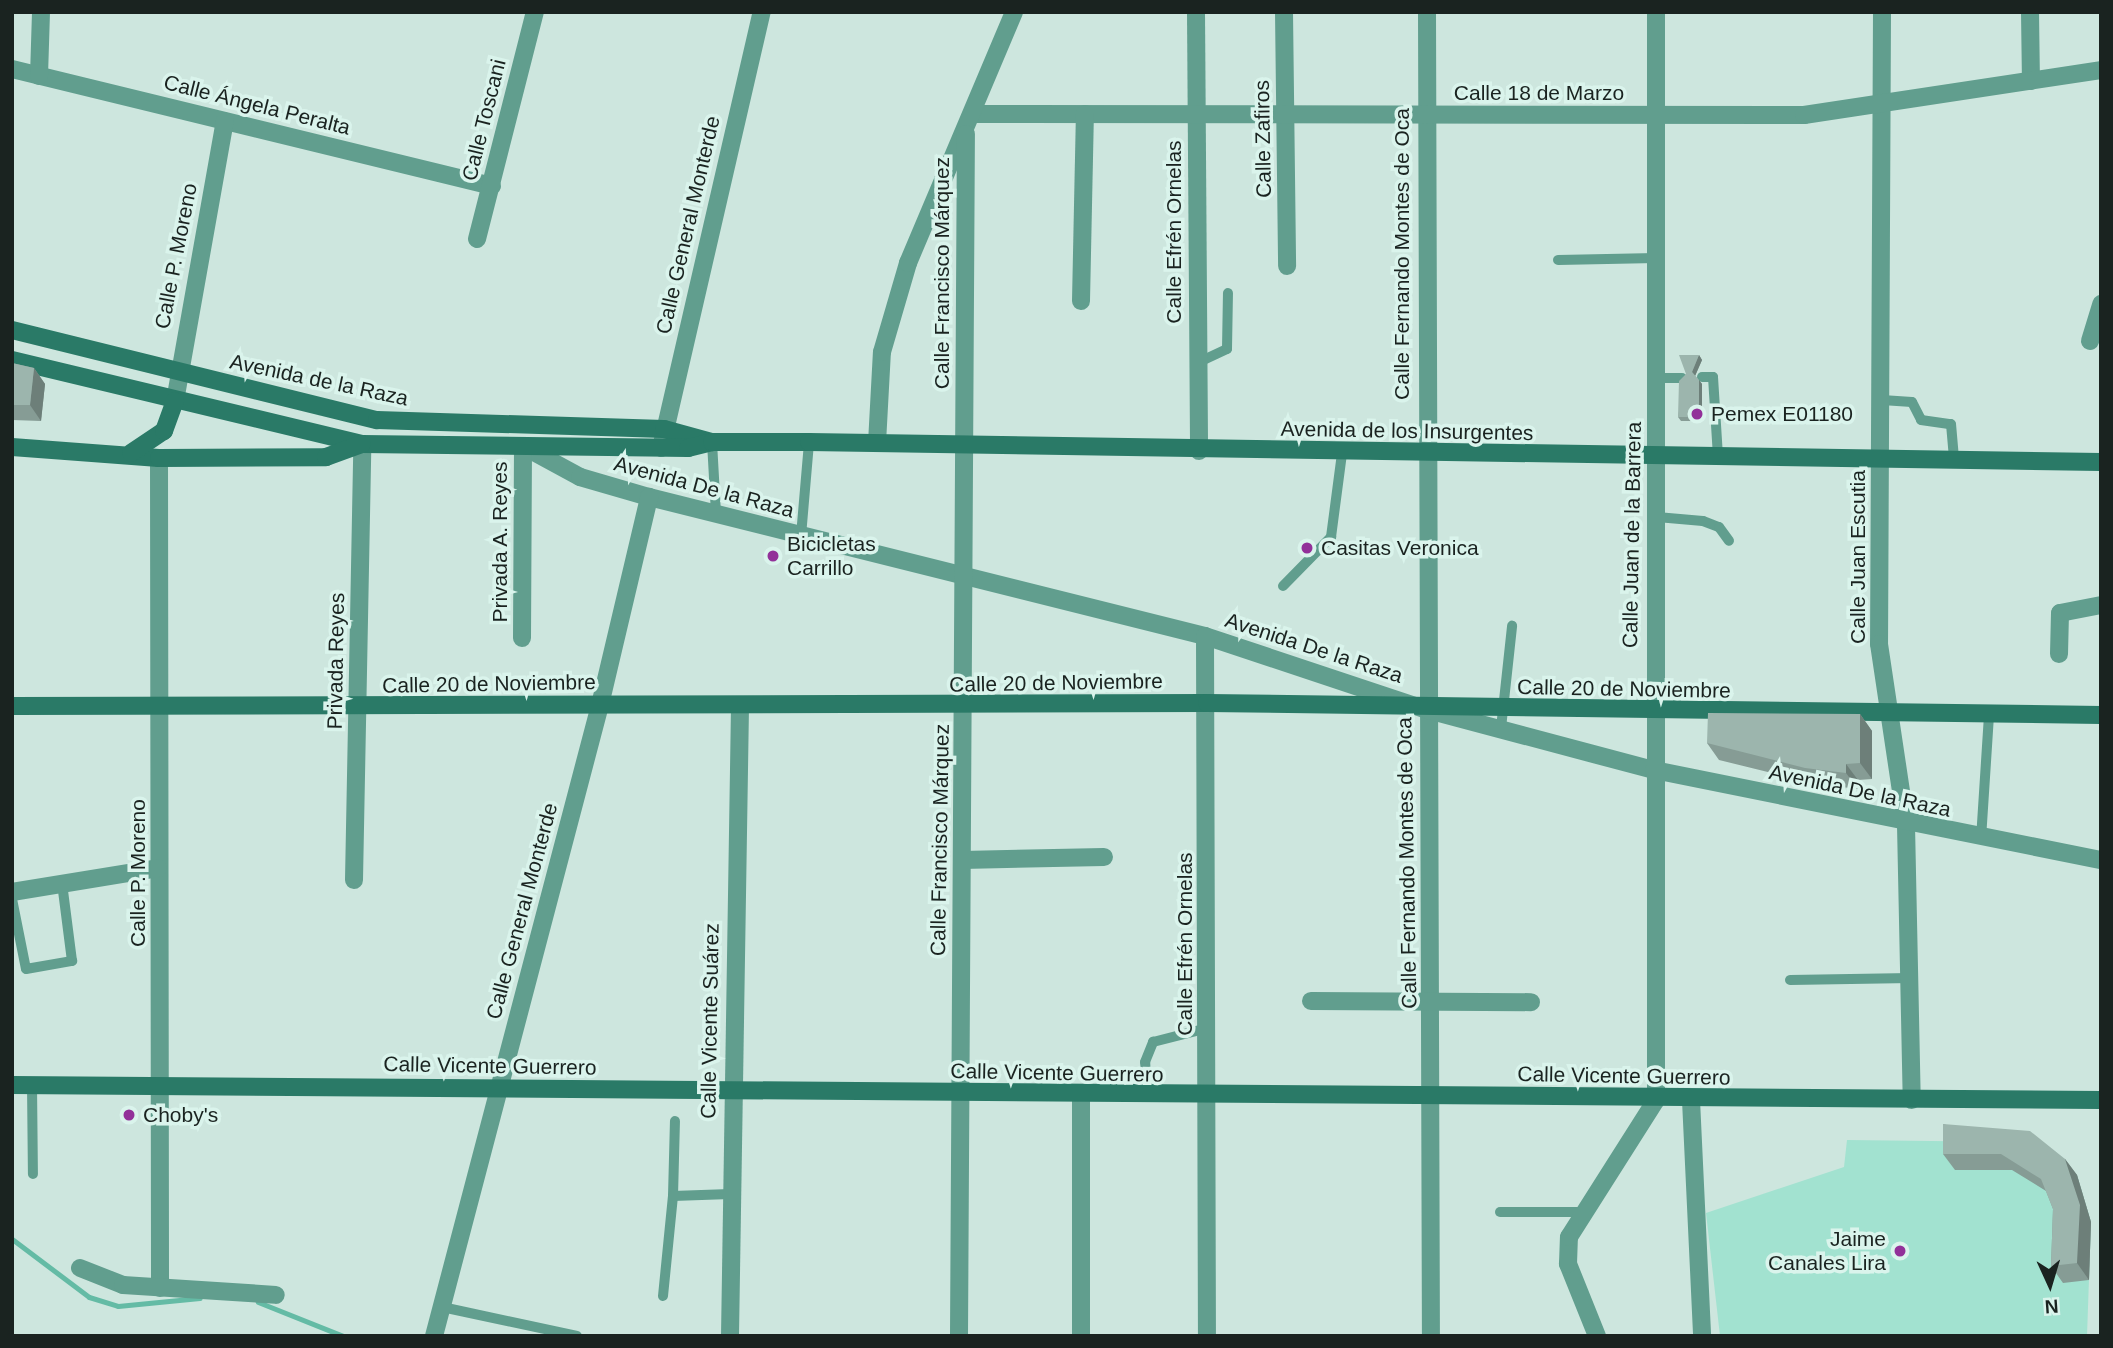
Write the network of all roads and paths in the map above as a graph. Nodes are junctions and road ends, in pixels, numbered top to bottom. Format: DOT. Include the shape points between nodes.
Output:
graph roads {
  1 [pos="41,12"];
  2 [pos="535,12"];
  3 [pos="762,12"];
  4 [pos="1014,12"];
  5 [pos="1196,12"];
  6 [pos="1284,12"];
  7 [pos="1427,12"];
  8 [pos="1656,12"];
  9 [pos="1882,12"];
  10 [pos="2030,12"];
  11 [pos="12,69"];
  12 [pos="2101,70"];
  13 [pos="39,76"];
  14 [pos="2031,81"];
  15 [pos="1883,105"];
  16 [pos="974,114"];
  17 [pos="1085,114"];
  18 [pos="1197,114"];
  19 [pos="1285,115"];
  20 [pos="1426,115"];
  21 [pos="1655,116"];
  22 [pos="225,121"];
  23 [pos="966,134"];
  24 [pos="492,186"];
  25 [pos="477,239"];
  26 [pos="1656,258"];
  27 [pos="1558,260"];
  28 [pos="1286,266"];
  29 [pos="1228,293"];
  30 [pos="1081,301"];
  31 [pos="2101,304"];
  32 [pos="12,330"];
  33 [pos="2090,341"];
  34 [pos="12,360"];
  35 [pos="1197,363"];
  36 [pos="178,372"];
  37 [pos="1702,377"];
  38 [pos="1657,378"];
  39 [pos="1682,378"];
  40 [pos="1882,400"];
  41 [pos="175,401"];
  42 [pos="664,429"];
  43 [pos="712,442"];
  44 [pos="809,442"];
  45 [pos="877,443"];
  46 [pos="362,444"];
  47 [pos="962,445"];
  48 [pos="523,446"];
  49 [pos="12,447"];
  50 [pos="661,447"];
  51 [pos="1199,451"];
  52 [pos="131,453"];
  53 [pos="1342,453"];
  54 [pos="1424,453"];
  55 [pos="1656,457"];
  56 [pos="1718,457"];
  57 [pos="159,458"];
  58 [pos="1881,458"];
  59 [pos="1954,460"];
  60 [pos="2101,462"];
  61 [pos="649,497"];
  62 [pos="716,514"];
  63 [pos="1657,517"];
  64 [pos="801,536"];
  65 [pos="1729,541"];
  66 [pos="963,578"];
  67 [pos="1283,586"];
  68 [pos="2101,605"];
  69 [pos="1512,626"];
  70 [pos="1205,636"];
  71 [pos="522,638"];
  72 [pos="2059,654"];
  73 [pos="1207,703"];
  74 [pos="600,705"];
  75 [pos="12,706"];
  76 [pos="740,707"];
  77 [pos="163,708"];
  78 [pos="358,708"];
  79 [pos="965,708"];
  80 [pos="1429,710"];
  81 [pos="1504,710"];
  82 [pos="1652,712"];
  83 [pos="1885,713"];
  84 [pos="1989,714"];
  85 [pos="2101,715"];
  86 [pos="1501,728"];
  87 [pos="1654,770"];
  88 [pos="1906,825"];
  89 [pos="1981,839"];
  90 [pos="1104,856"];
  91 [pos="962,860"];
  92 [pos="2101,860"];
  93 [pos="158,868"];
  94 [pos="354,880"];
  95 [pos="62,883"];
  96 [pos="12,891"];
  97 [pos="12,899"];
  98 [pos="1910,978"];
  99 [pos="1790,979"];
  100 [pos="1311,1001"];
  101 [pos="1431,1002"];
  102 [pos="1531,1002"];
  103 [pos="1208,1028"];
  104 [pos="12,1085"];
  105 [pos="32,1085"];
  106 [pos="164,1086"];
  107 [pos="498,1089"];
  108 [pos="731,1093"];
  109 [pos="958,1094"];
  110 [pos="1433,1095"];
  111 [pos="1081,1096"];
  112 [pos="1147,1097"];
  113 [pos="1209,1097"];
  114 [pos="1656,1100"];
  115 [pos="1690,1100"];
  116 [pos="1912,1100"];
  117 [pos="2101,1100"];
  118 [pos="675,1121"];
  119 [pos="33,1174"];
  120 [pos="730,1194"];
  121 [pos="673,1196"];
  122 [pos="1500,1212"];
  123 [pos="1583,1212"];
  124 [pos="80,1268"];
  125 [pos="160,1288"];
  126 [pos="276,1295"];
  127 [pos="663,1296"];
  128 [pos="442,1307"];
  129 [pos="434,1336"];
  130 [pos="577,1336"];
  131 [pos="730,1336"];
  132 [pos="959,1336"];
  133 [pos="1081,1336"];
  134 [pos="1207,1336"];
  135 [pos="1431,1336"];
  136 [pos="1597,1336"];
  137 [pos="1702,1336"];
  1 -- 13 [label="street"];
  2 -- 24 [label="street, Calle Toscani"];
  3 -- 42 [label="street, Calle General Monterde"];
  4 -- 16 [label="street"];
  5 -- 18 [label="street, Calle Efrén Ornelas"];
  6 -- 19 [label="street, Calle Zafiros"];
  7 -- 20 [label="street, Calle Fernando Montes de Oca"];
  8 -- 21 [label="street, Calle Juan de la Barrera"];
  9 -- 15 [label="street, Calle Juan Escutia"];
  10 -- 14 [label="street"];
  11 -- 13 [label="street, Calle Ángela Peralta"];
  12 -- 14 [label="street, Calle 18 de Marzo"];
  13 -- 22 [label="street, Calle Ángela Peralta"];
  14 -- 15 [label="street, Calle 18 de Marzo"];
  15 -- 21 [label="street, Calle 18 de Marzo" via="1804,115"];
  15 -- 40 [label="street, Calle Juan Escutia"];
  16 -- 17 [label="street, Calle 18 de Marzo"];
  16 -- 23 [label="street"];
  17 -- 18 [label="street, Calle 18 de Marzo"];
  17 -- 30 [label="street"];
  18 -- 19 [label="street, Calle 18 de Marzo"];
  18 -- 35 [label="street, Calle Efrén Ornelas"];
  19 -- 20 [label="street, Calle 18 de Marzo"];
  19 -- 28 [label="street, Calle Zafiros"];
  20 -- 21 [label="street, Calle 18 de Marzo"];
  20 -- 54 [label="street, Calle Fernando Montes de Oca"];
  21 -- 26 [label="street, Calle Juan de la Barrera"];
  22 -- 24 [label="street, Calle Ángela Peralta"];
  22 -- 36 [label="street, Calle P. Moreno"];
  23 -- 45 [label="street" via="908,263 883,352"];
  23 -- 47 [label="street, Calle Francisco Márquez"];
  24 -- 25 [label="street, Calle Toscani"];
  26 -- 27 [label="lane"];
  26 -- 38 [label="street, Calle Juan de la Barrera"];
  29 -- 35 [label="lane" via="1227,348"];
  31 -- 33 [label="street"];
  32 -- 36 [label="main road, Avenida de la Raza"];
  34 -- 41 [label="main road, Avenida de la Raza"];
  35 -- 51 [label="street, Calle Efrén Ornelas"];
  36 -- 41 [label="street, Calle P. Moreno"];
  36 -- 42 [label="main road, Avenida de la Raza" via="401,423"];
  37 -- 56 [label="lane" via="1713,377"];
  38 -- 39 [label="lane"];
  38 -- 55 [label="street, Calle Juan de la Barrera"];
  40 -- 58 [label="street, Calle Juan Escutia"];
  40 -- 59 [label="lane" via="1912,402 1921,421 1951,424"];
  41 -- 46 [label="main road, Avenida de la Raza"];
  41 -- 52 [label="main road" via="164,431"];
  42 -- 43 [label="main road, Avenida de los Insurgentes"];
  42 -- 50 [label="street, Calle General Monterde"];
  43 -- 44 [label="main road, Avenida de los Insurgentes"];
  43 -- 50 [label="main road, Avenida de los Insurgentes"];
  43 -- 62 [label="lane"];
  44 -- 45 [label="main road, Avenida de los Insurgentes"];
  44 -- 64 [label="lane"];
  45 -- 47 [label="main road, Avenida de los Insurgentes"];
  46 -- 48 [label="main road, Avenida de la Raza"];
  46 -- 57 [label="main road" via="326,457"];
  46 -- 78 [label="street, Privada Reyes"];
  47 -- 51 [label="main road, Avenida de los Insurgentes"];
  47 -- 66 [label="street, Calle Francisco Márquez"];
  48 -- 50 [label="main road, Avenida de la Raza"];
  48 -- 61 [label="street, Avenida De la Raza" via="580,477"];
  48 -- 71 [label="street, Privada A. Reyes"];
  49 -- 52 [label="main road"];
  51 -- 53 [label="main road, Avenida de los Insurgentes"];
  52 -- 57 [label="main road"];
  53 -- 54 [label="main road, Avenida de los Insurgentes"];
  53 -- 67 [label="lane" via="1331,537"];
  54 -- 55 [label="main road, Avenida de los Insurgentes"];
  54 -- 80 [label="street, Calle Fernando Montes de Oca"];
  55 -- 56 [label="main road, Avenida de los Insurgentes"];
  55 -- 63 [label="street, Calle Juan de la Barrera"];
  56 -- 58 [label="main road, Avenida de los Insurgentes"];
  57 -- 77 [label="street, Calle P. Moreno"];
  58 -- 59 [label="main road, Avenida de los Insurgentes"];
  58 -- 83 [label="street, Calle Juan Escutia" via="1879,644"];
  59 -- 60 [label="main road, Avenida de los Insurgentes"];
  61 -- 62 [label="street, Avenida De la Raza"];
  61 -- 74 [label="street, Calle General Monterde"];
  62 -- 64 [label="street, Avenida De la Raza"];
  63 -- 65 [label="lane" via="1703,521 1719,527"];
  63 -- 82 [label="street, Calle Juan de la Barrera"];
  64 -- 66 [label="street, Avenida De la Raza"];
  66 -- 70 [label="street, Avenida De la Raza"];
  66 -- 79 [label="street, Calle Francisco Márquez"];
  68 -- 72 [label="street" via="2060,613"];
  69 -- 81 [label="lane"];
  70 -- 73 [label="street, Calle Efrén Ornelas"];
  70 -- 80 [label="street, Avenida De la Raza"];
  73 -- 79 [label="main road, Calle 20 de Noviembre"];
  73 -- 80 [label="main road, Calle 20 de Noviembre"];
  73 -- 103 [label="street, Calle Efrén Ornelas"];
  74 -- 76 [label="main road, Calle 20 de Noviembre"];
  74 -- 78 [label="main road, Calle 20 de Noviembre"];
  74 -- 107 [label="street, Calle General Monterde"];
  75 -- 77 [label="main road, Calle 20 de Noviembre"];
  76 -- 79 [label="main road, Calle 20 de Noviembre"];
  76 -- 108 [label="street, Calle Vicente Suárez"];
  77 -- 78 [label="main road, Calle 20 de Noviembre"];
  77 -- 93 [label="street, Calle P. Moreno"];
  78 -- 94 [label="street, Privada Reyes"];
  79 -- 91 [label="street, Calle Francisco Márquez"];
  80 -- 81 [label="main road, Calle 20 de Noviembre"];
  80 -- 86 [label="street, Avenida De la Raza"];
  80 -- 101 [label="street, Calle Fernando Montes de Oca"];
  81 -- 82 [label="main road, Calle 20 de Noviembre"];
  81 -- 86 [label="lane"];
  82 -- 83 [label="main road, Calle 20 de Noviembre"];
  82 -- 87 [label="street, Calle Juan de la Barrera"];
  83 -- 84 [label="main road, Calle 20 de Noviembre"];
  83 -- 88 [label="street, Calle Juan Escutia"];
  84 -- 85 [label="main road, Calle 20 de Noviembre"];
  84 -- 89 [label="lane"];
  86 -- 87 [label="street, Avenida De la Raza"];
  87 -- 88 [label="street, Avenida De la Raza"];
  87 -- 114 [label="street, Calle Juan de la Barrera"];
  88 -- 89 [label="street, Avenida De la Raza"];
  88 -- 98 [label="street, Calle Juan Escutia"];
  89 -- 92 [label="street, Avenida De la Raza"];
  90 -- 91 [label="street"];
  91 -- 109 [label="street, Calle Francisco Márquez"];
  93 -- 95 [label="street"];
  93 -- 106 [label="street, Calle P. Moreno"];
  95 -- 96 [label="street"];
  95 -- 97 [label="lane" via="72,961 26,969"];
  98 -- 99 [label="lane"];
  98 -- 116 [label="street, Calle Juan Escutia"];
  100 -- 101 [label="street"];
  101 -- 102 [label="street"];
  101 -- 110 [label="street, Calle Fernando Montes de Oca"];
  103 -- 112 [label="lane" via="1153,1042 1145,1062"];
  103 -- 113 [label="street, Calle Efrén Ornelas"];
  104 -- 105 [label="main road, Calle Vicente Guerrero"];
  105 -- 106 [label="main road, Calle Vicente Guerrero"];
  105 -- 119 [label="lane"];
  106 -- 107 [label="main road, Calle Vicente Guerrero"];
  106 -- 125 [label="street, Calle P. Moreno"];
  107 -- 108 [label="main road, Calle Vicente Guerrero"];
  107 -- 128 [label="street, Calle General Monterde"];
  108 -- 109 [label="main road, Calle Vicente Guerrero"];
  108 -- 120 [label="street, Calle Vicente Suárez"];
  109 -- 111 [label="main road, Calle Vicente Guerrero"];
  109 -- 132 [label="street, Calle Francisco Márquez"];
  110 -- 113 [label="main road, Calle Vicente Guerrero"];
  110 -- 114 [label="main road, Calle Vicente Guerrero"];
  110 -- 135 [label="street, Calle Fernando Montes de Oca"];
  111 -- 112 [label="main road, Calle Vicente Guerrero"];
  111 -- 133 [label="street"];
  112 -- 113 [label="main road, Calle Vicente Guerrero"];
  113 -- 134 [label="street, Calle Efrén Ornelas"];
  114 -- 115 [label="main road, Calle Vicente Guerrero"];
  114 -- 123 [label="street"];
  115 -- 116 [label="main road, Calle Vicente Guerrero"];
  115 -- 137 [label="street"];
  116 -- 117 [label="main road, Calle Vicente Guerrero"];
  118 -- 121 [label="lane"];
  120 -- 121 [label="lane"];
  120 -- 131 [label="street, Calle Vicente Suárez"];
  121 -- 127 [label="lane"];
  122 -- 123 [label="lane"];
  123 -- 136 [label="street" via="1566,1250"];
  124 -- 125 [label="street" via="123,1285"];
  125 -- 126 [label="street"];
  128 -- 129 [label="street, Calle General Monterde"];
  128 -- 130 [label="lane"];
}
